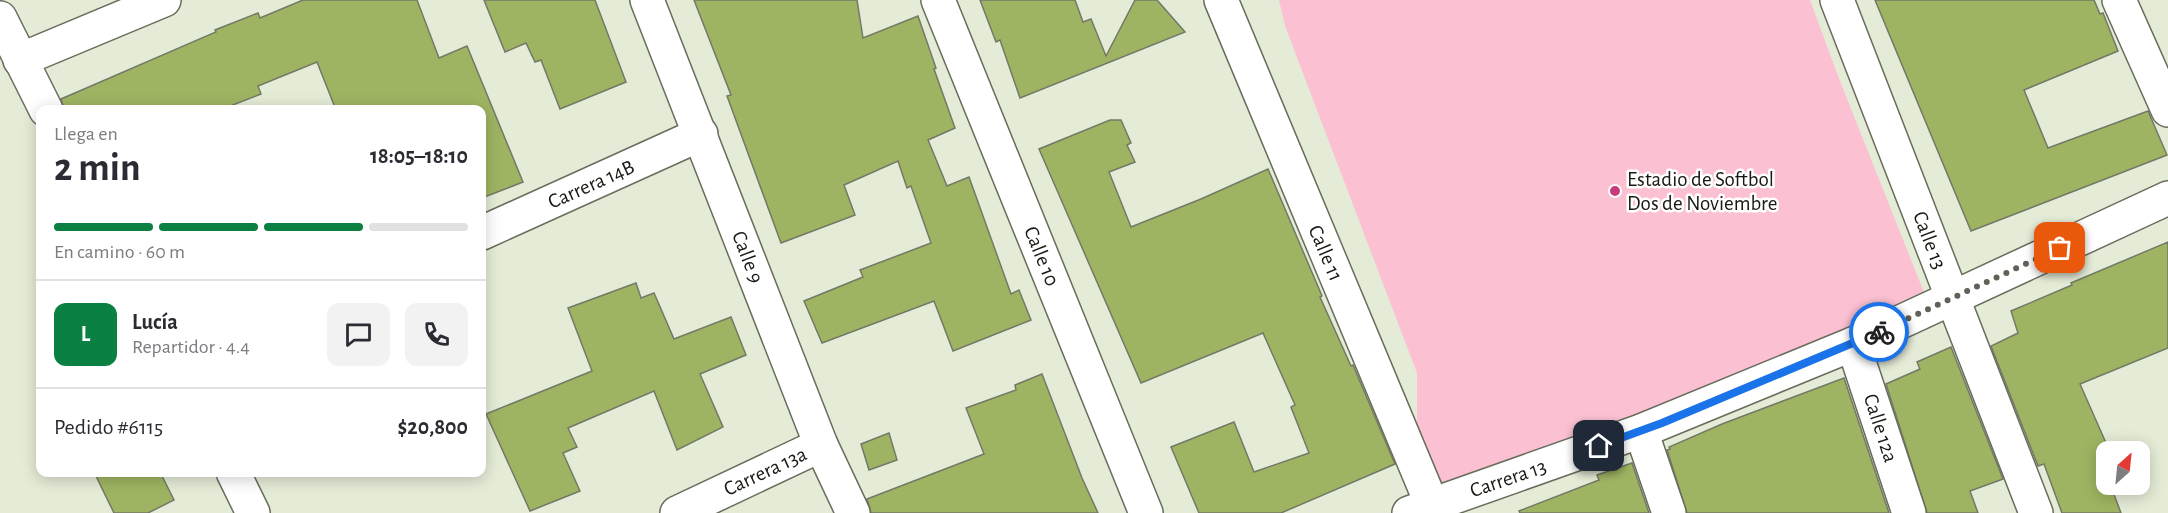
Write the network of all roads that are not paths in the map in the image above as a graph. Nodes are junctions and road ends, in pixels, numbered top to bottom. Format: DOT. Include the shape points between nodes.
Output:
graph roads {
  1 [pos="164,0"];
  2 [pos="647,0"];
  3 [pos="938,0"];
  4 [pos="1221,0"];
  5 [pos="1837,0"];
  6 [pos="2120,0"];
  7 [pos="0,18"];
  8 [pos="20,60"];
  9 [pos="43,105"];
  10 [pos="2168,110"];
  11 [pos="701,134"];
  12 [pos="2168,198"];
  13 [pos="486,231"];
  14 [pos="1952,298"];
  15 [pos="1853,344"];
  16 [pos="1641,431"];
  17 [pos="821,445"];
  18 [pos="235,477"];
  19 [pos="1420,509"];
  20 [pos="253,513"];
  21 [pos="677,513"];
  22 [pos="853,513"];
  23 [pos="1146,513"];
  24 [pos="1669,513"];
  25 [pos="1909,513"];
  26 [pos="2036,513"];
  1 -- 8 [label="street"];
  2 -- 11 [label="street, Calle 9"];
  3 -- 23 [label="street, Calle 10"];
  4 -- 19 [label="street, Calle 11"];
  5 -- 14 [label="street, Calle 13"];
  6 -- 10 [label="street"];
  7 -- 8 [label="street"];
  8 -- 9 [label="street"];
  11 -- 13 [label="street, Carrera 14B"];
  11 -- 17 [label="street, Calle 9"];
  12 -- 14 [label="street, Carrera 13"];
  14 -- 15 [label="street, Carrera 13"];
  14 -- 26 [label="street, Calle 13"];
  15 -- 16 [label="street, Carrera 13"];
  15 -- 25 [label="street, Calle 12a"];
  16 -- 19 [label="street, Carrera 13"];
  16 -- 24 [label="street"];
  17 -- 21 [label="street, Carrera 13a"];
  17 -- 22 [label="street, Calle 9"];
  18 -- 20 [label="street"];
}
